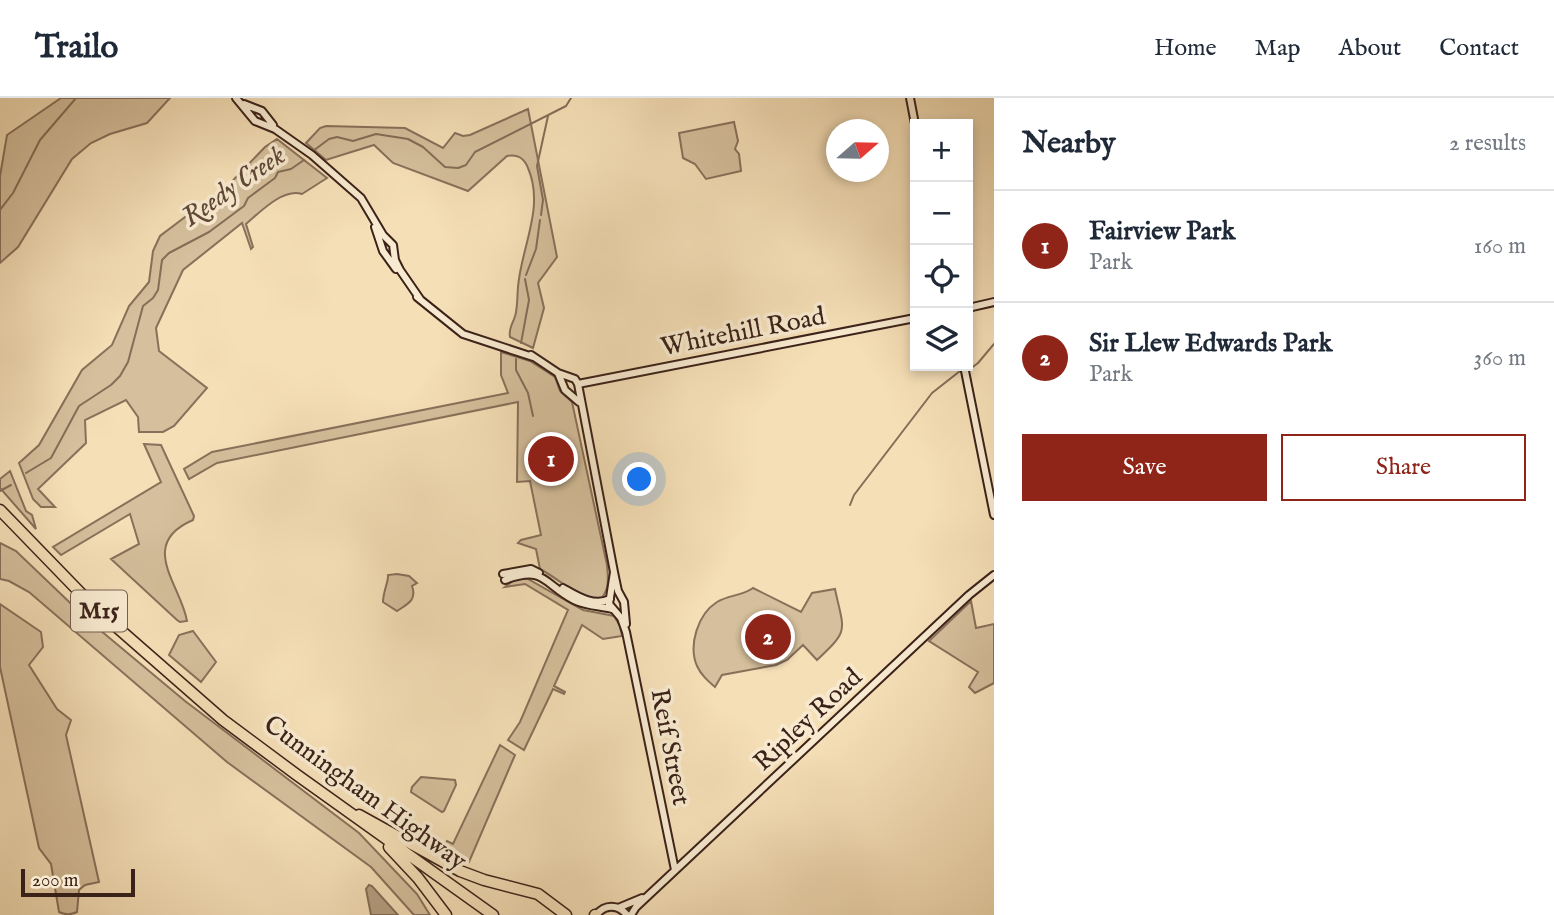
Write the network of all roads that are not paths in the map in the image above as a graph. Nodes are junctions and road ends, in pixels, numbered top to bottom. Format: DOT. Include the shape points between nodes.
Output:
graph roads {
  1 [pos="910,98"];
  2 [pos="237,99"];
  3 [pos="255,113"];
  4 [pos="914,119"];
  5 [pos="263,120"];
  6 [pos="353,192"];
  7 [pos="390,242"];
  8 [pos="384,251"];
  9 [pos="394,251"];
  10 [pos="420,299"];
  11 [pos="994,302"];
  12 [pos="973,307"];
  13 [pos="910,319"];
  14 [pos="965,371"];
  15 [pos="566,381"];
  16 [pos="578,386"];
  17 [pos="568,392"];
  18 [pos="581,404"];
  19 [pos="0,510"];
  20 [pos="994,514"];
  21 [pos="614,572"];
  22 [pos="994,574"];
  23 [pos="621,596"];
  24 [pos="611,598"];
  25 [pos="623,606"];
  26 [pos="614,609"];
  27 [pos="626,632"];
  28 [pos="206,704"];
  29 [pos="337,804"];
  30 [pos="359,815"];
  31 [pos="675,870"];
  32 [pos="649,895"];
  33 [pos="618,908"];
  34 [pos="446,915"];
  35 [pos="493,915"];
  36 [pos="500,915"];
  37 [pos="566,915"];
  38 [pos="596,915"];
  39 [pos="629,915"];
  1 -- 4 [label="main road"];
  2 -- 3 [label="main road"];
  3 -- 5 [label="main road" via="255,121"];
  3 -- 5 [label="main road" via="262,111"];
  5 -- 6 [label="main road"];
  6 -- 7 [label="main road"];
  6 -- 8 [label="main road" via="370,216"];
  7 -- 8 [label="main road" via="384,244"];
  7 -- 9 [label="main road"];
  8 -- 9 [label="main road"];
  8 -- 10 [label="main road"];
  9 -- 10 [label="main road" via="400,270"];
  10 -- 15 [label="main road" via="443,320 523,352"];
  11 -- 12 [label="main road"];
  13 -- 16 [label="main road, Whitehill Road"];
  14 -- 20 [label="main road"];
  15 -- 16 [label="main road" via="575,379"];
  15 -- 17 [label="main road"];
  16 -- 17 [label="main road, Whitehill Road"];
  16 -- 18 [label="main road"];
  17 -- 18 [label="main road"];
  18 -- 21 [label="main road"];
  19 -- 28 [label="highway, Cunningham Highway / M15" via="95,608"];
  21 -- 23 [label="main road"];
  21 -- 24 [label="main road"];
  22 -- 31 [label="main road, Ripley Road"];
  23 -- 24 [label="main road"];
  23 -- 25 [label="main road"];
  24 -- 26 [label="main road" via="609,604"];
  24 -- 26 [label="main road" via="598,602 579,597 531,569 504,577 534,574 579,602"];
  25 -- 26 [label="main road"];
  25 -- 27 [label="main road, Reif Street"];
  26 -- 27 [label="main road, Reif Street"];
  27 -- 31 [label="main road, Reif Street"];
  28 -- 29 [label="highway, Cunningham Highway / M15"];
  28 -- 30 [label="highway, Cunningham Highway / M15"];
  29 -- 34 [label="highway" via="402,860"];
  29 -- 35 [label="highway, Cunningham Highway / M15"];
  30 -- 36 [label="highway, Cunningham Highway / M15"];
  30 -- 37 [label="highway" via="460,871 538,894"];
  31 -- 32 [label="main road, Ripley Road"];
  32 -- 33 [label="main road, Ripley Road"];
  32 -- 39 [label="main road, Ripley Road"];
  33 -- 38 [label="main road, Ripley Road" via="606,907"];
  33 -- 39 [label="main road"];
}
